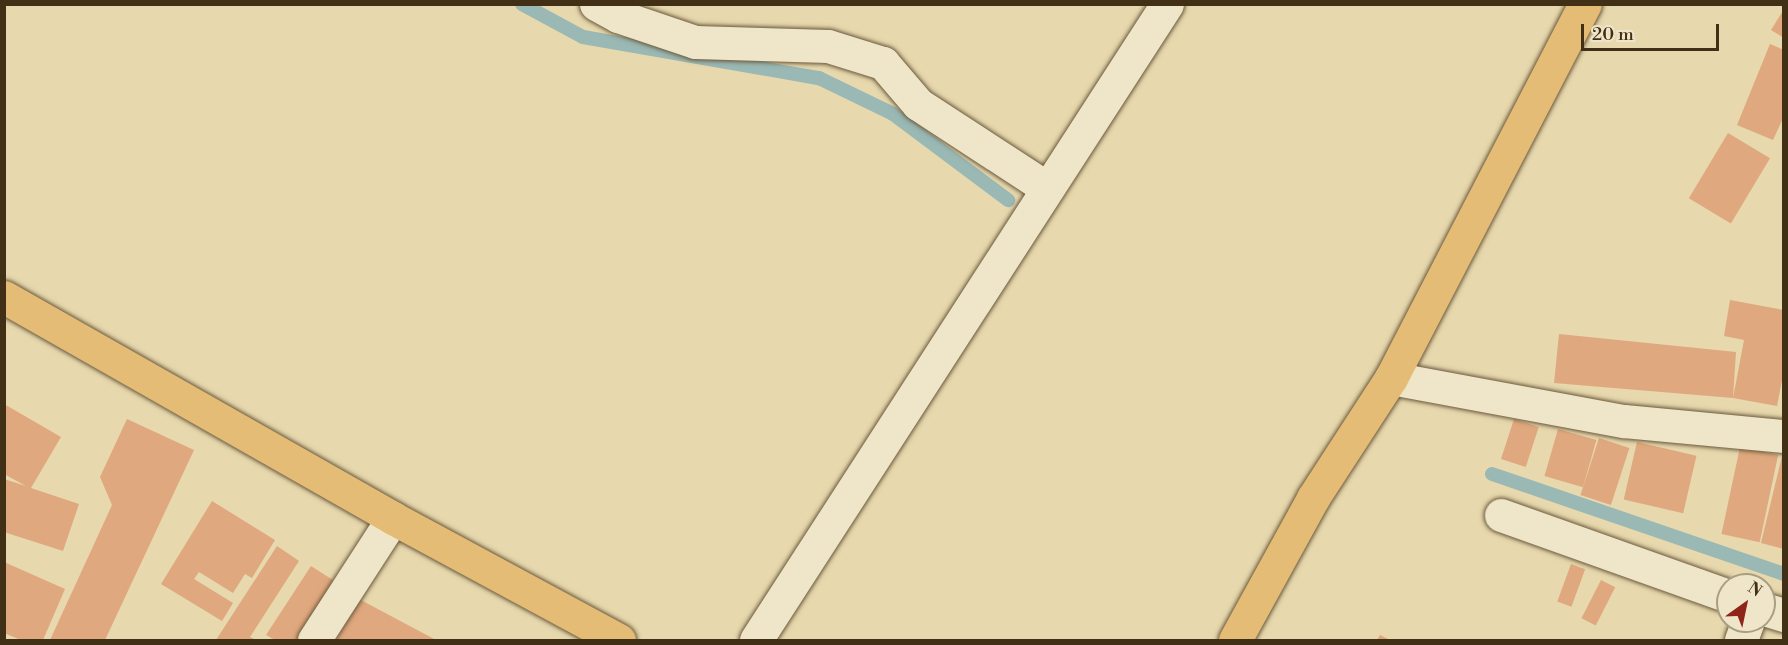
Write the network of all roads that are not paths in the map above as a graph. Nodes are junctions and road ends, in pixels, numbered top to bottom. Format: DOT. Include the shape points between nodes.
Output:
graph roads {
  1 [pos="597,4"];
  2 [pos="1167,4"];
  3 [pos="1585,4"];
  4 [pos="1047,188"];
  5 [pos="4,297"];
  6 [pos="1391,378"];
  7 [pos="1784,436"];
  8 [pos="1501,515"];
  9 [pos="393,518"];
  10 [pos="1716,592"];
  11 [pos="314,640"];
  12 [pos="619,640"];
  13 [pos="756,640"];
  14 [pos="1235,640"];
  1 -- 4 [label="street" via="618,16 695,42 828,46 883,63 918,104"];
  2 -- 4 [label="street"];
  3 -- 6 [label="main road"];
  4 -- 13 [label="street"];
  5 -- 9 [label="main road"];
  6 -- 7 [label="street" via="1624,421"];
  6 -- 14 [label="main road" via="1313,498"];
  8 -- 10 [label="street"];
  9 -- 11 [label="street"];
  9 -- 12 [label="main road"];
}
